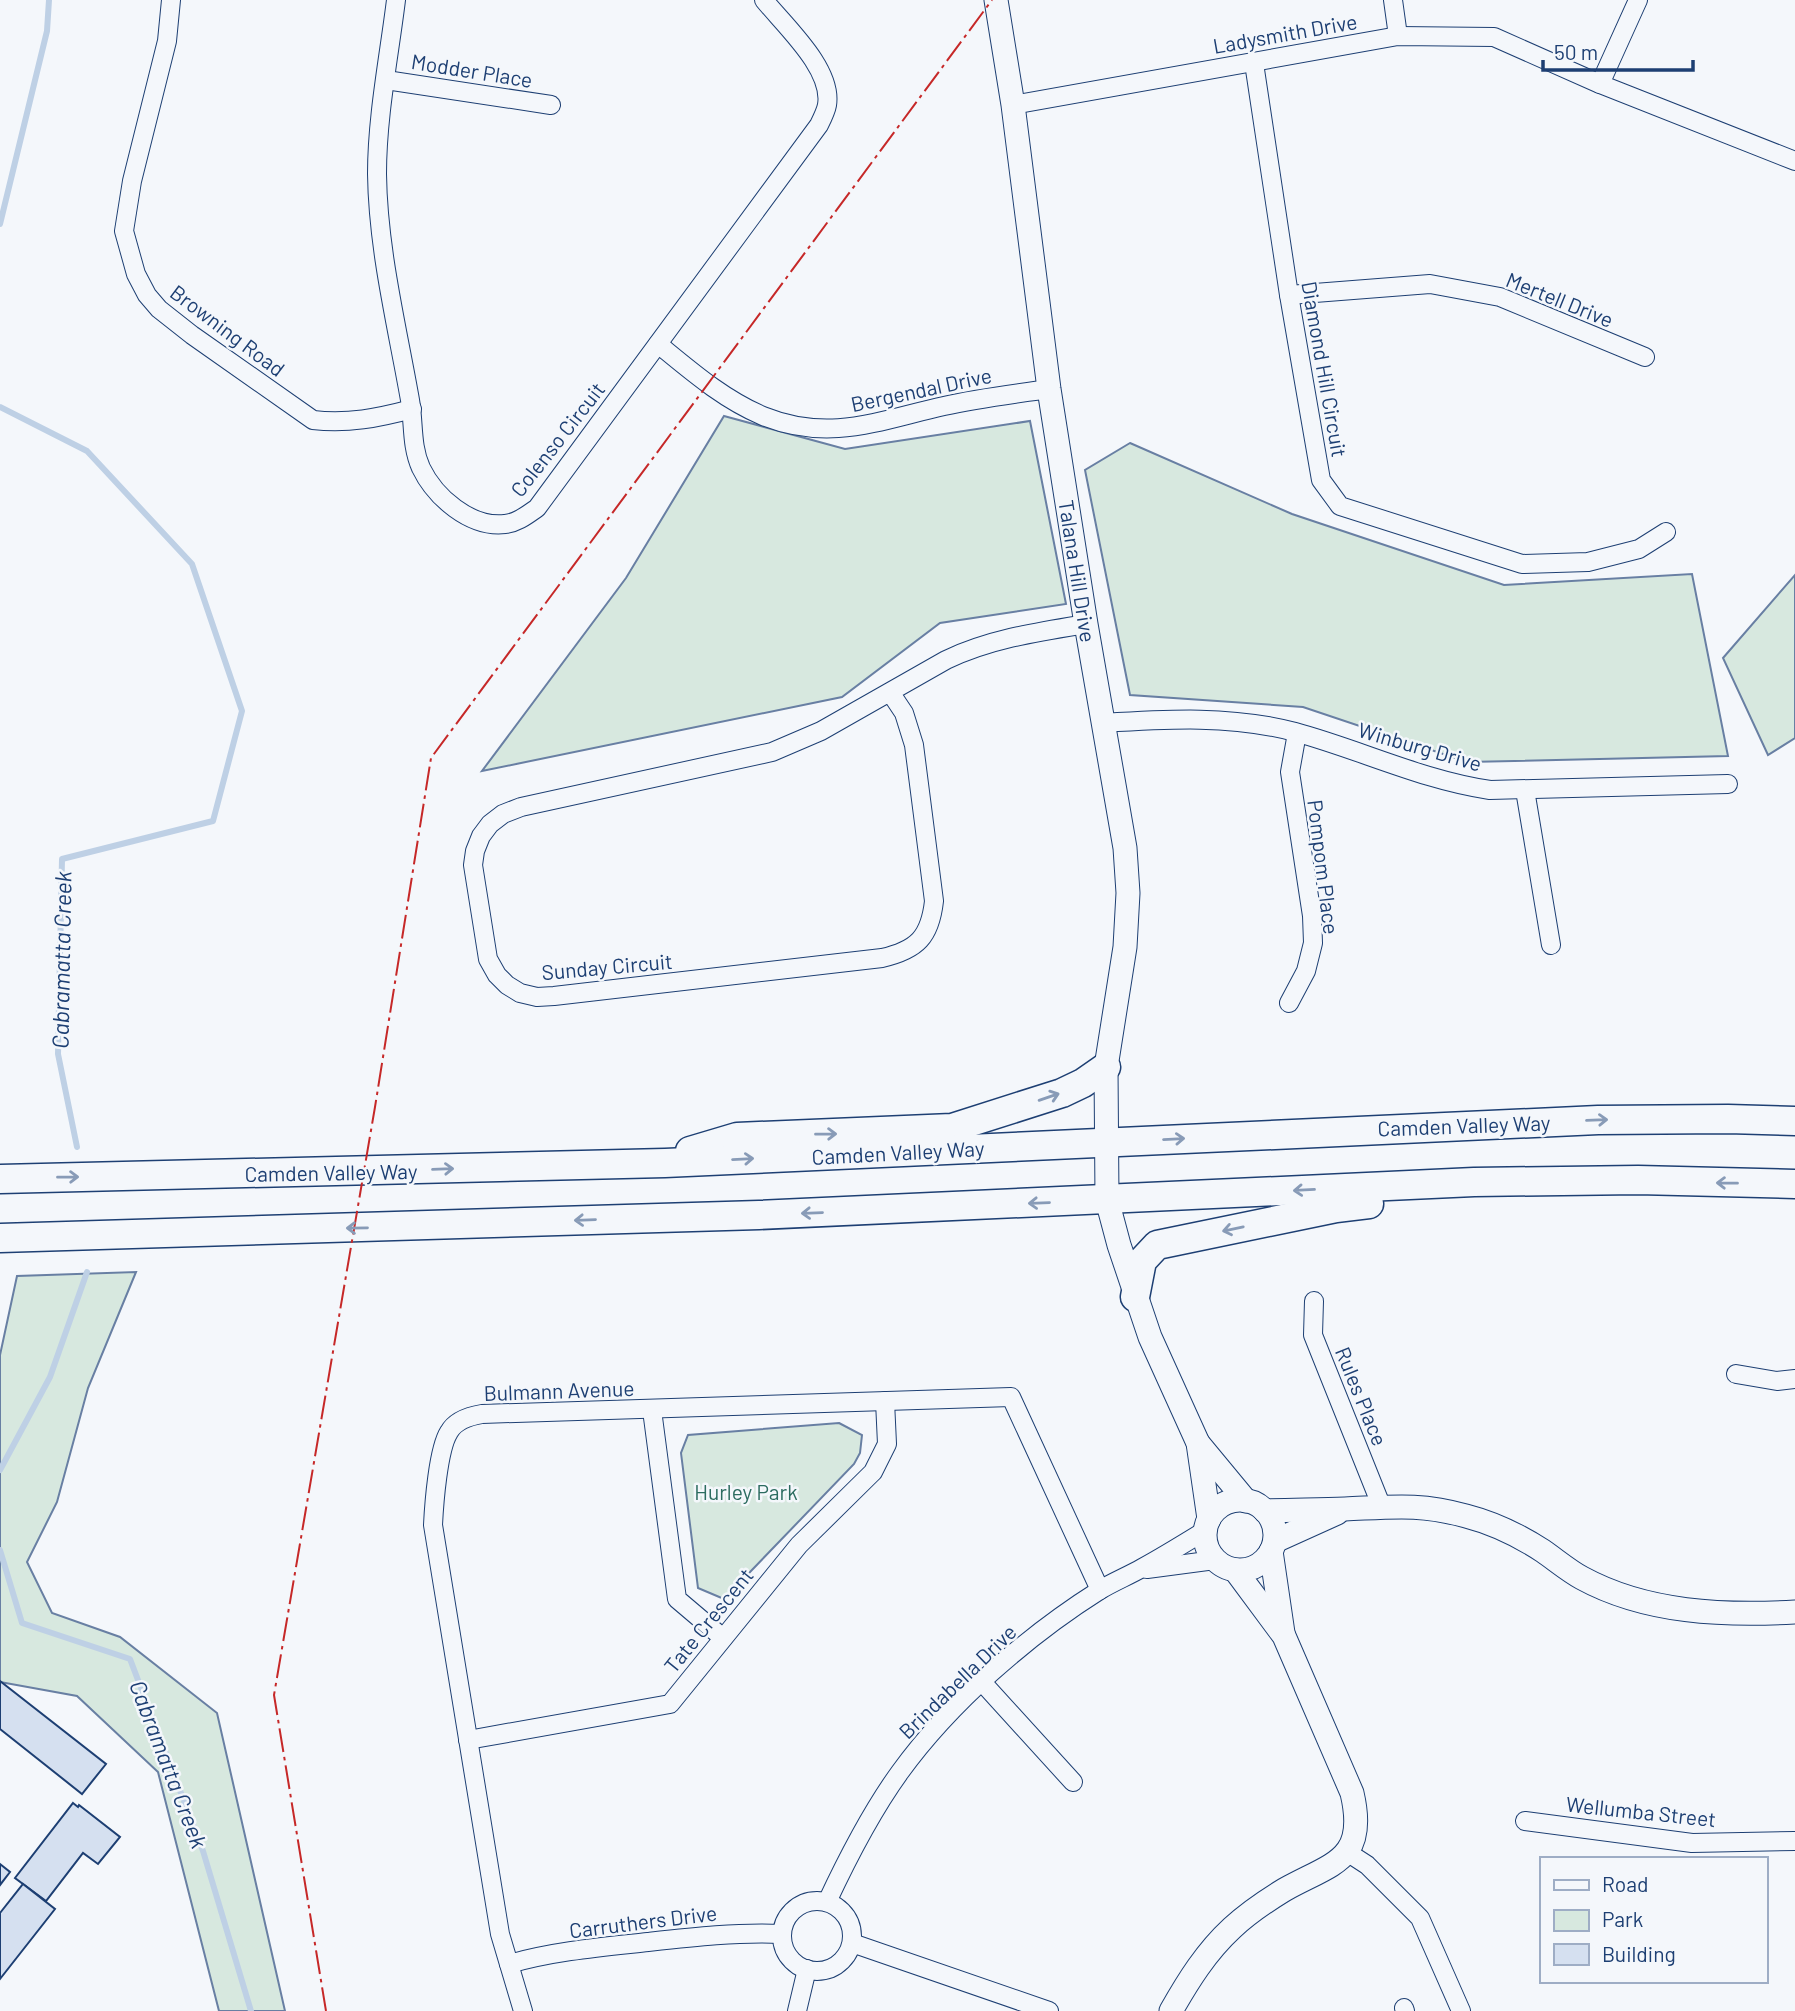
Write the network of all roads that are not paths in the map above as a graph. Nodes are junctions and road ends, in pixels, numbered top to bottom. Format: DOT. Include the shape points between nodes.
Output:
graph roads {
  1 [pos="171,0"];
  2 [pos="397,0"];
  3 [pos="764,0"];
  4 [pos="996,0"];
  5 [pos="1394,0"];
  6 [pos="1638,0"];
  7 [pos="1398,36"];
  8 [pos="1254,62"];
  9 [pos="386,80"];
  10 [pos="1600,85"];
  11 [pos="551,105"];
  12 [pos="1013,105"];
  13 [pos="1795,161"];
  14 [pos="1289,295"];
  15 [pos="657,344"];
  16 [pos="1645,357"];
  17 [pos="1049,389"];
  18 [pos="412,409"];
  19 [pos="1666,532"];
  20 [pos="1086,624"];
  21 [pos="890,692"];
  22 [pos="1103,723"];
  23 [pos="1297,733"];
  24 [pos="1728,784"];
  25 [pos="1525,790"];
  26 [pos="1552,945"];
  27 [pos="1289,1003"];
  28 [pos="1107,1067"];
  29 [pos="1795,1121"];
  30 [pos="1106,1143"];
  31 [pos="665,1163"];
  32 [pos="0,1179"];
  33 [pos="1591,1181"];
  34 [pos="1795,1184"];
  35 [pos="1107,1200"];
  36 [pos="0,1238"];
  37 [pos="1135,1297"];
  38 [pos="1314,1301"];
  39 [pos="1736,1374"];
  40 [pos="1795,1380"];
  41 [pos="885,1401"];
  42 [pos="652,1409"];
  43 [pos="1198,1443"];
  44 [pos="1256,1506"];
  45 [pos="1381,1506"];
  46 [pos="1347,1509"];
  47 [pos="1208,1525"];
  48 [pos="1273,1546"];
  49 [pos="1225,1565"];
  50 [pos="1140,1569"];
  51 [pos="1100,1590"];
  52 [pos="1795,1612"];
  53 [pos="1284,1636"];
  54 [pos="723,1638"];
  55 [pos="982,1682"];
  56 [pos="468,1740"];
  57 [pos="1073,1782"];
  58 [pos="1525,1821"];
  59 [pos="1795,1841"];
  60 [pos="1347,1852"];
  61 [pos="827,1902"];
  62 [pos="782,1934"];
  63 [pos="852,1943"];
  64 [pos="509,1964"];
  65 [pos="807,1969"];
  66 [pos="523,2011"];
  67 [pos="797,2011"];
  68 [pos="1049,2011"];
  69 [pos="1171,2011"];
  70 [pos="1461,2011"];
  1 -- 18 [label="street, Browning Road" via="167,41 124,231 147,295 192,335 313,420 371,420"];
  2 -- 9 [label="street, Colenso Circuit"];
  3 -- 15 [label="street, Colenso Circuit" via="822,72 827,105 819,125"];
  4 -- 12 [label="street, Talana Hill Drive"];
  5 -- 7 [label="street"];
  6 -- 10 [label="street"];
  7 -- 8 [label="street, Ladysmith Drive"];
  7 -- 10 [label="street, Ladysmith Drive" via="1494,37"];
  8 -- 12 [label="street, Ladysmith Drive"];
  8 -- 14 [label="street, Diamond Hill Circuit"];
  9 -- 11 [label="street, Modder Place"];
  9 -- 18 [label="street, Colenso Circuit" via="378,143 379,212"];
  10 -- 13 [label="street, Ladysmith Drive"];
  12 -- 17 [label="street, Talana Hill Drive"];
  14 -- 16 [label="street, Mertell Drive" via="1430,284 1500,297"];
  14 -- 19 [label="street, Diamond Hill Circuit" via="1321,480 1340,506 1522,564 1588,562 1639,550"];
  15 -- 17 [label="street, Bergendal Drive" via="738,404 764,417 823,429 876,424 971,400"];
  15 -- 18 [label="street, Colenso Circuit" via="537,508 506,524 472,519 430,484 414,442"];
  17 -- 20 [label="street, Talana Hill Drive"];
  20 -- 21 [label="street, Sunday Circuit" via="966,650"];
  20 -- 22 [label="street, Talana Hill Drive"];
  21 -- 21 [label="street, Sunday Circuit" via="904,713 914,745 934,901 932,918 916,946 882,958 554,996 520,993 498,975 488,959 473,866 481,836 503,814 772,752"];
  22 -- 23 [label="street, Winburg Drive" via="1180,718 1265,725"];
  22 -- 28 [label="street, Talana Hill Drive" via="1125,848 1128,893"];
  23 -- 25 [label="street, Winburg Drive" via="1457,785"];
  23 -- 27 [label="street, Pompom Place" via="1290,772 1313,943 1306,971"];
  24 -- 25 [label="street, Winburg Drive"];
  25 -- 26 [label="street"];
  28 -- 30 [label="street, Talana Hill Drive"];
  31 -- 28 [label="main road, one-way" via="737,1137 952,1128 1062,1093"];
  30 -- 29 [label="main road, Camden Valley Way, one-way" via="1598,1120"];
  31 -- 30 [label="main road, Camden Valley Way, one-way"];
  30 -- 35 [label="street, Talana Hill Drive"];
  32 -- 31 [label="main road, Camden Valley Way, one-way"];
  34 -- 33 [label="main road, one-way"];
  33 -- 35 [label="main road, one-way" via="1474,1182"];
  33 -- 37 [label="main road, one-way" via="1336,1208 1157,1245 1142,1261"];
  35 -- 36 [label="main road, one-way"];
  35 -- 37 [label="street, Talana Hill Drive"];
  37 -- 43 [label="street, Talana Hill Drive"];
  38 -- 45 [label="street, Rules Place" via="1313,1335"];
  39 -- 40 [label="street"];
  41 -- 42 [label="street, Bulmann Avenue"];
  41 -- 51 [label="street, Bulmann Avenue" via="1011,1397"];
  41 -- 54 [label="street, Tate Crescent" via="887,1444 873,1472 799,1545"];
  42 -- 54 [label="street" via="677,1599"];
  42 -- 56 [label="street, Bulmann Avenue" via="482,1414 449,1431 433,1525"];
  43 -- 44 [label="street"];
  43 -- 47 [label="street"];
  44 -- 46 [label="street"];
  44 -- 47 [label="street" via="1225,1504"];
  44 -- 48 [label="street" via="1272,1520"];
  45 -- 46 [label="street"];
  45 -- 52 [label="street" via="1438,1509 1493,1525 1621,1596 1670,1608"];
  46 -- 48 [label="street"];
  47 -- 49 [label="street" via="1209,1551"];
  47 -- 50 [label="street, Brindabella Drive"];
  48 -- 49 [label="street" via="1256,1566"];
  48 -- 53 [label="street"];
  49 -- 50 [label="street, Brindabella Drive"];
  49 -- 53 [label="street"];
  50 -- 51 [label="street, Brindabella Drive"];
  51 -- 55 [label="street, Brindabella Drive"];
  53 -- 60 [label="street" via="1352,1793 1356,1815"];
  54 -- 56 [label="street, Tate Crescent" via="670,1704"];
  55 -- 57 [label="street"];
  55 -- 61 [label="street, Brindabella Drive" via="898,1774"];
  56 -- 64 [label="street, Bulmann Avenue"];
  58 -- 59 [label="street, Wellumba Street" via="1692,1843"];
  60 -- 69 [label="street" via="1332,1867 1284,1890 1232,1928 1197,1968"];
  60 -- 70 [label="street" via="1367,1865 1420,1918"];
  61 -- 62 [label="street" via="806,1902 795,1909"];
  61 -- 63 [label="street" via="847,1916"];
  62 -- 64 [label="street, Carruthers Drive" via="741,1932 610,1946"];
  62 -- 65 [label="street" via="790,1958"];
  63 -- 65 [label="street" via="838,1964 824,1970"];
  63 -- 68 [label="street"];
  64 -- 66 [label="street, Bulmann Avenue"];
  65 -- 67 [label="street"];
}
